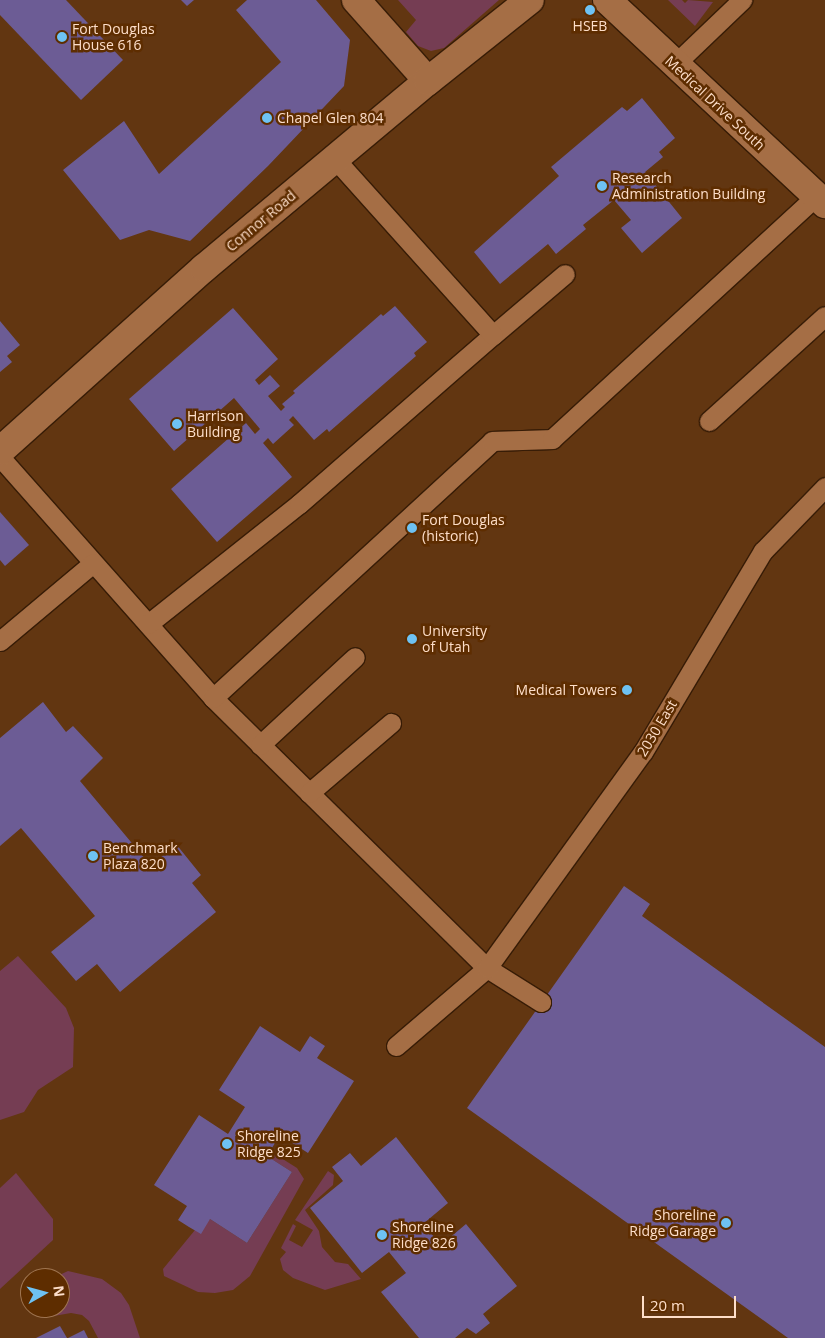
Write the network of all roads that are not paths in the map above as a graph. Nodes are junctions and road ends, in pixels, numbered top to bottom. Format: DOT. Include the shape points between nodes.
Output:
graph roads {
  1 [pos="356,0"];
  2 [pos="530,0"];
  3 [pos="607,0"];
  4 [pos="742,0"];
  5 [pos="675,64"];
  6 [pos="428,81"];
  7 [pos="335,159"];
  8 [pos="820,200"];
  9 [pos="565,274"];
  10 [pos="825,316"];
  11 [pos="493,335"];
  12 [pos="709,421"];
  13 [pos="0,450"];
  14 [pos="0,458"];
  15 [pos="825,487"];
  16 [pos="93,563"];
  17 [pos="148,624"];
  18 [pos="0,641"];
  19 [pos="355,657"];
  20 [pos="213,698"];
  21 [pos="391,723"];
  22 [pos="260,745"];
  23 [pos="309,794"];
  24 [pos="486,968"];
  25 [pos="541,1002"];
  26 [pos="396,1046"];
  1 -- 6 [label="street"];
  2 -- 6 [label="street, Connor Road"];
  3 -- 5 [label="street, Medical Drive South"];
  4 -- 5 [label="lane"];
  5 -- 8 [label="street, Medical Drive South"];
  6 -- 7 [label="street, Connor Road"];
  7 -- 11 [label="lane"];
  7 -- 13 [label="street, Connor Road" via="204,268"];
  8 -- 20 [label="lane" via="552,439 492,441"];
  9 -- 11 [label="lane"];
  10 -- 12 [label="lane"];
  11 -- 17 [label="lane" via="299,504"];
  14 -- 16 [label="lane"];
  15 -- 24 [label="lane, 2030 East" via="763,551 643,752"];
  16 -- 17 [label="lane"];
  16 -- 18 [label="lane"];
  17 -- 20 [label="lane"];
  19 -- 22 [label="lane"];
  20 -- 22 [label="lane"];
  21 -- 23 [label="lane"];
  22 -- 23 [label="lane"];
  23 -- 24 [label="lane"];
  24 -- 25 [label="lane"];
  24 -- 26 [label="lane, 2030 East"];
}
